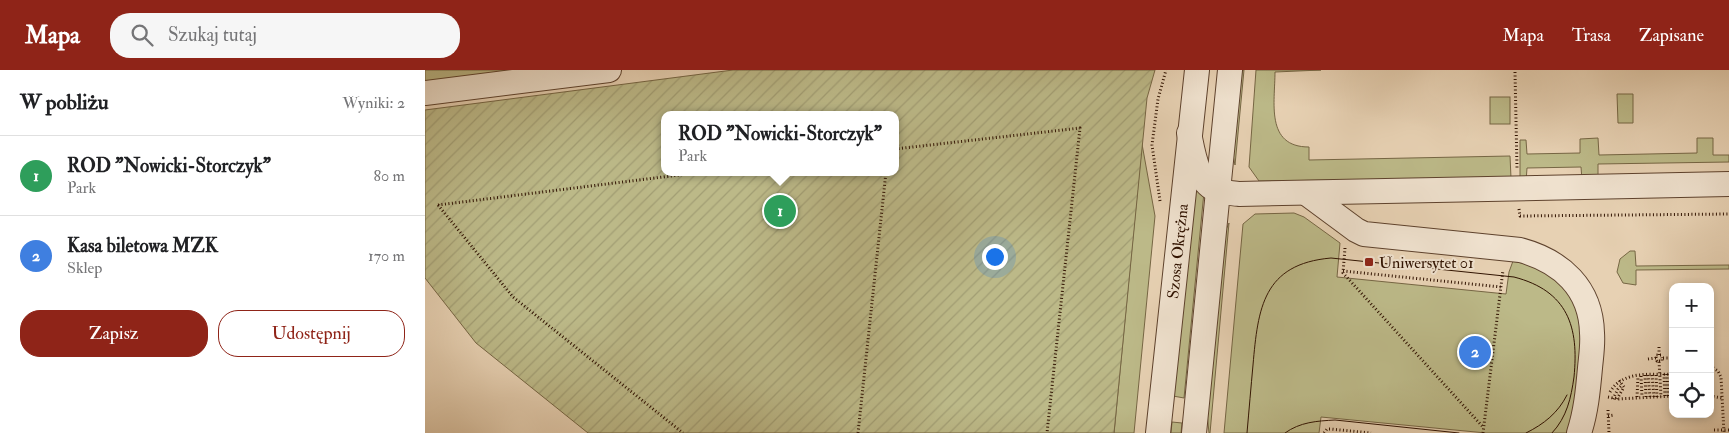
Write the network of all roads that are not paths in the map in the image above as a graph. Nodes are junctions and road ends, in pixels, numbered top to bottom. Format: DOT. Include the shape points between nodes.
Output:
graph roads {
  1 [pos="609,70"];
  2 [pos="1197,70"];
  3 [pos="1230,70"];
  4 [pos="425,93"];
  5 [pos="1189,134"];
  6 [pos="1729,184"];
  7 [pos="1218,191"];
  8 [pos="1306,193"];
  9 [pos="1158,433"];
  10 [pos="1195,433"];
  11 [pos="1579,433"];
  1 -- 4 [label="street"];
  2 -- 5 [label="street, Szosa Okrężna"];
  3 -- 7 [label="street"];
  5 -- 7 [label="street" via="1201,175 1209,186"];
  5 -- 9 [label="street, Szosa Okrężna"];
  6 -- 8 [label="street"];
  7 -- 8 [label="street" via="1239,194"];
  7 -- 10 [label="street"];
  8 -- 11 [label="street" via="1364,234 1520,250 1557,265 1580,290 1592,328 1586,410"];
}
